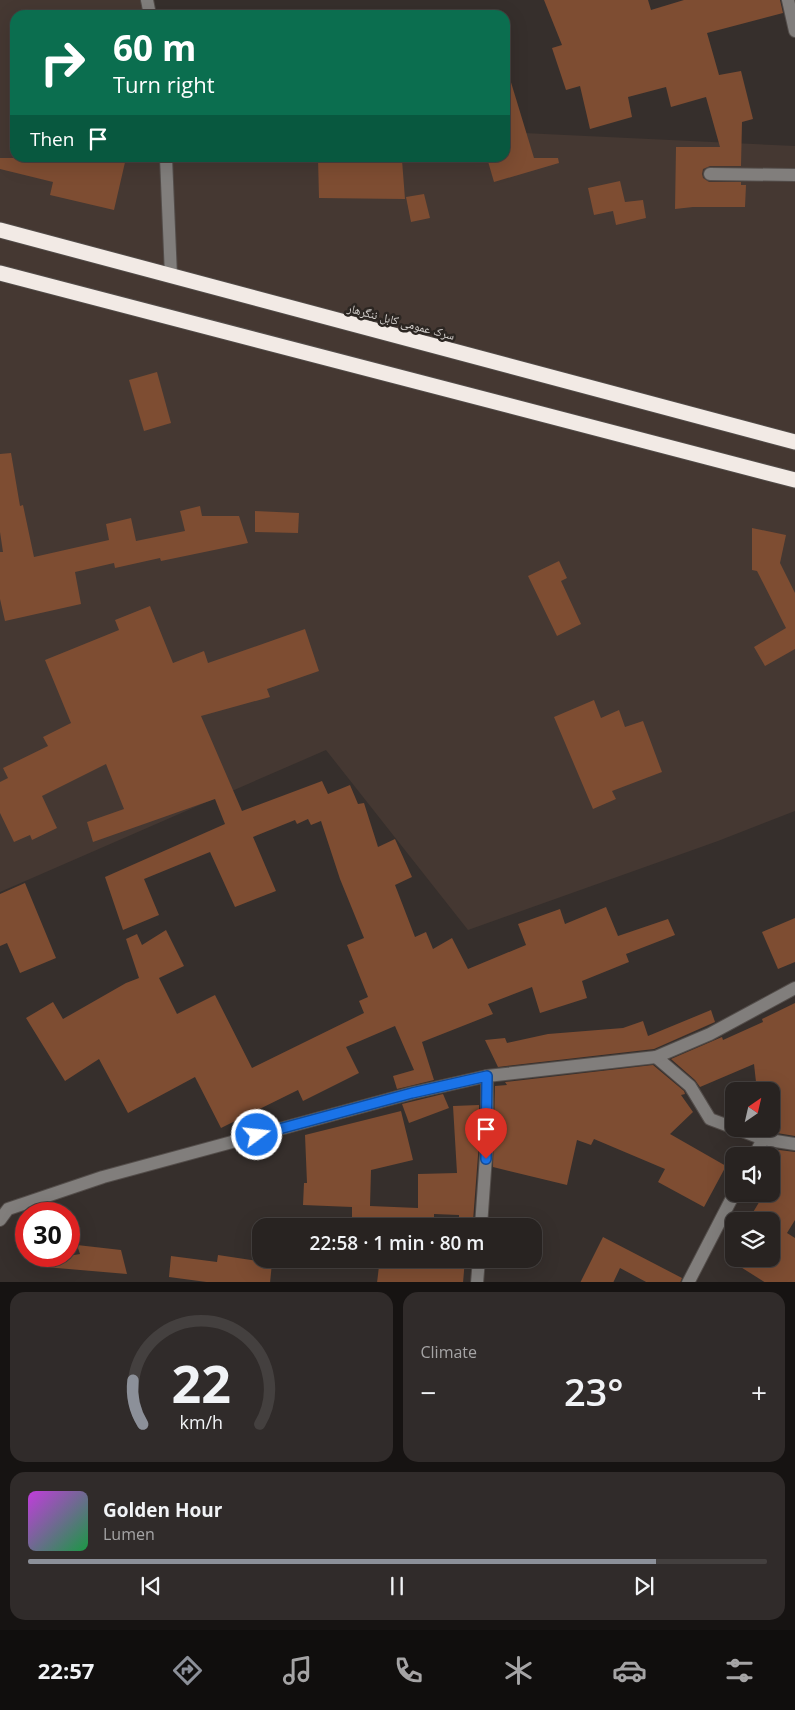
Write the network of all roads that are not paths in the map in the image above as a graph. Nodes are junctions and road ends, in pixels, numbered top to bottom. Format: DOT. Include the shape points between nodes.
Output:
graph roads {
  1 [pos="788,0"];
  2 [pos="795,31"];
  3 [pos="166,162"];
  4 [pos="710,174"];
  5 [pos="795,175"];
  6 [pos="1,226"];
  7 [pos="0,273"];
  8 [pos="171,276"];
  9 [pos="795,442"];
  10 [pos="795,480"];
  11 [pos="795,988"];
  12 [pos="656,1057"];
  13 [pos="487,1076"];
  14 [pos="725,1124"];
  15 [pos="763,1139"];
  16 [pos="795,1144"];
  17 [pos="759,1147"];
  18 [pos="730,1202"];
  19 [pos="482,1218"];
  20 [pos="0,1220"];
  21 [pos="478,1268"];
  22 [pos="477,1282"];
  23 [pos="688,1282"];
  1 -- 2 [label="street"];
  3 -- 8 [label="street"];
  4 -- 5 [label="street"];
  6 -- 8 [label="highway, سرک عمومی کابل ننگرهار"];
  7 -- 10 [label="highway"];
  8 -- 9 [label="highway, سرک عمومی کابل ننگرهار"];
  11 -- 12 [label="street" via="710,1034"];
  12 -- 13 [label="street"];
  12 -- 14 [label="street" via="690,1086 710,1119"];
  13 -- 19 [label="street" via="487,1142"];
  13 -- 20 [label="street" via="412,1093 103,1177 8,1209"];
  15 -- 16 [label="street"];
  15 -- 17 [label="street"];
  18 -- 23 [label="street"];
  21 -- 22 [label="street"];
}
